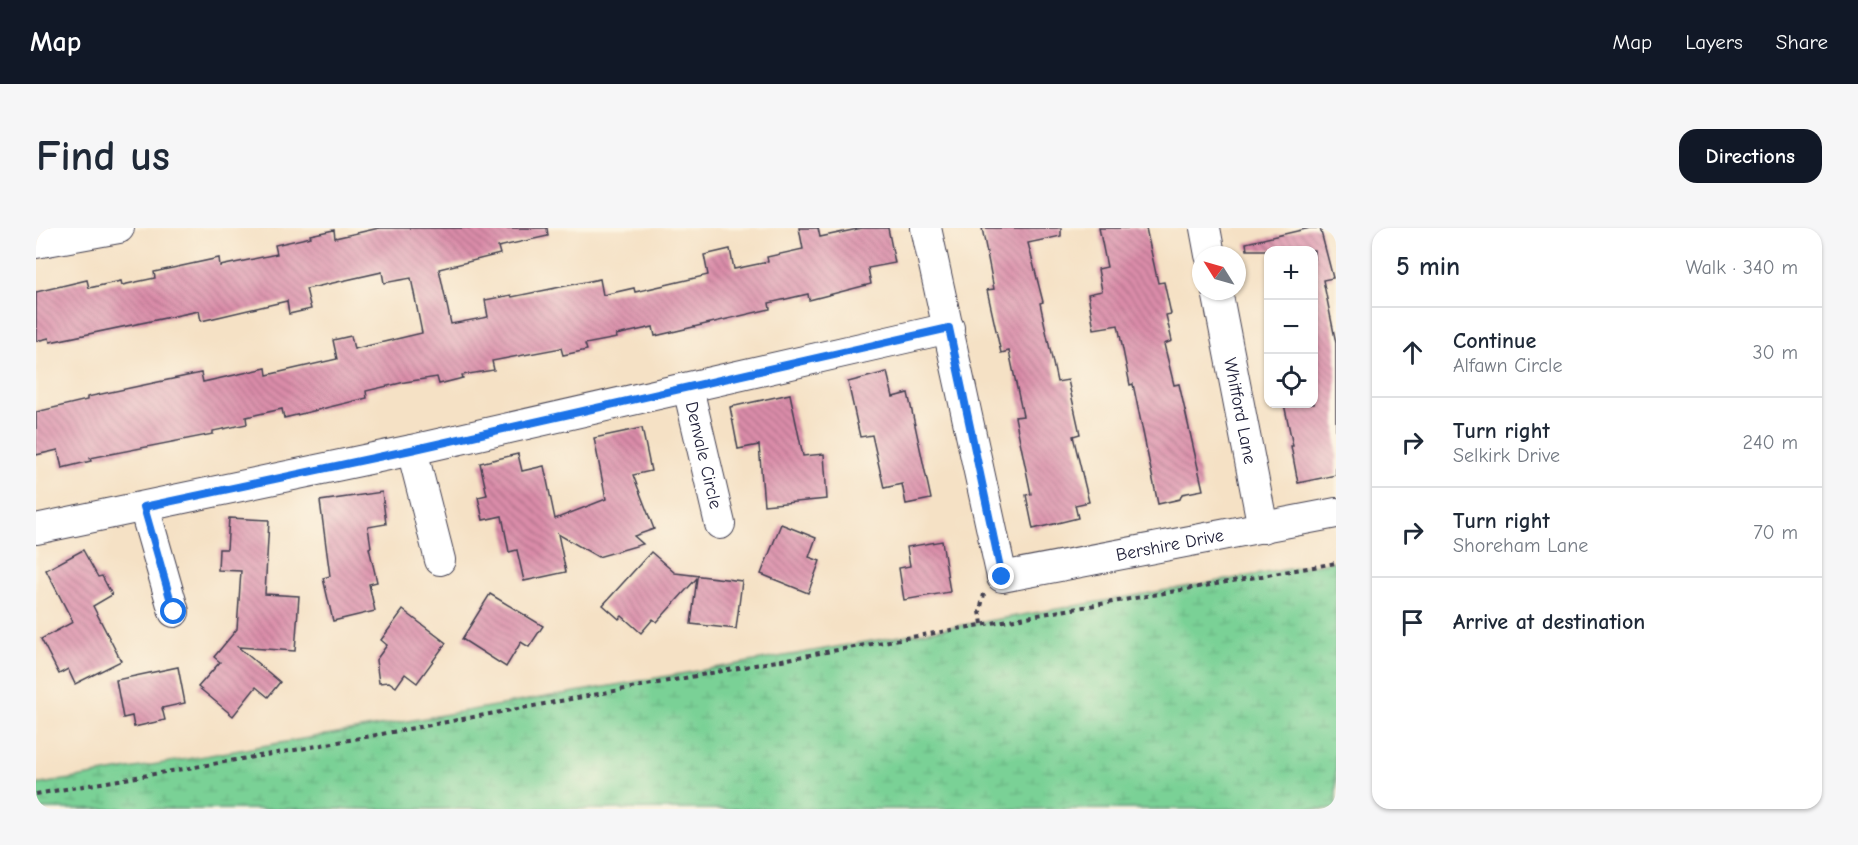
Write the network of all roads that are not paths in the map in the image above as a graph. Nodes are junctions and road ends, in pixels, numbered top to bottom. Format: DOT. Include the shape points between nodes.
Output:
graph roads {
  1 [pos="119,228"];
  2 [pos="926,228"];
  3 [pos="1205,228"];
  4 [pos="82,232"];
  5 [pos="36,243"];
  6 [pos="1208,246"];
  7 [pos="1219,300"];
  8 [pos="949,328"];
  9 [pos="688,388"];
  10 [pos="411,450"];
  11 [pos="144,507"];
  12 [pos="1336,513"];
  13 [pos="720,524"];
  14 [pos="1263,528"];
  15 [pos="36,529"];
  16 [pos="440,560"];
  17 [pos="174,612"];
  1 -- 4 [label="street"];
  2 -- 8 [label="street"];
  3 -- 6 [label="street"];
  4 -- 5 [label="street"];
  7 -- 14 [label="street, Whitford Lane"];
  8 -- 9 [label="street"];
  8 -- 14 [label="street, Bershire Drive" via="1002,577"];
  9 -- 10 [label="street"];
  9 -- 13 [label="street, Denvale Circle"];
  10 -- 11 [label="street"];
  10 -- 16 [label="street"];
  11 -- 15 [label="street"];
  11 -- 17 [label="street"];
  12 -- 14 [label="street, Bershire Drive"];
}
